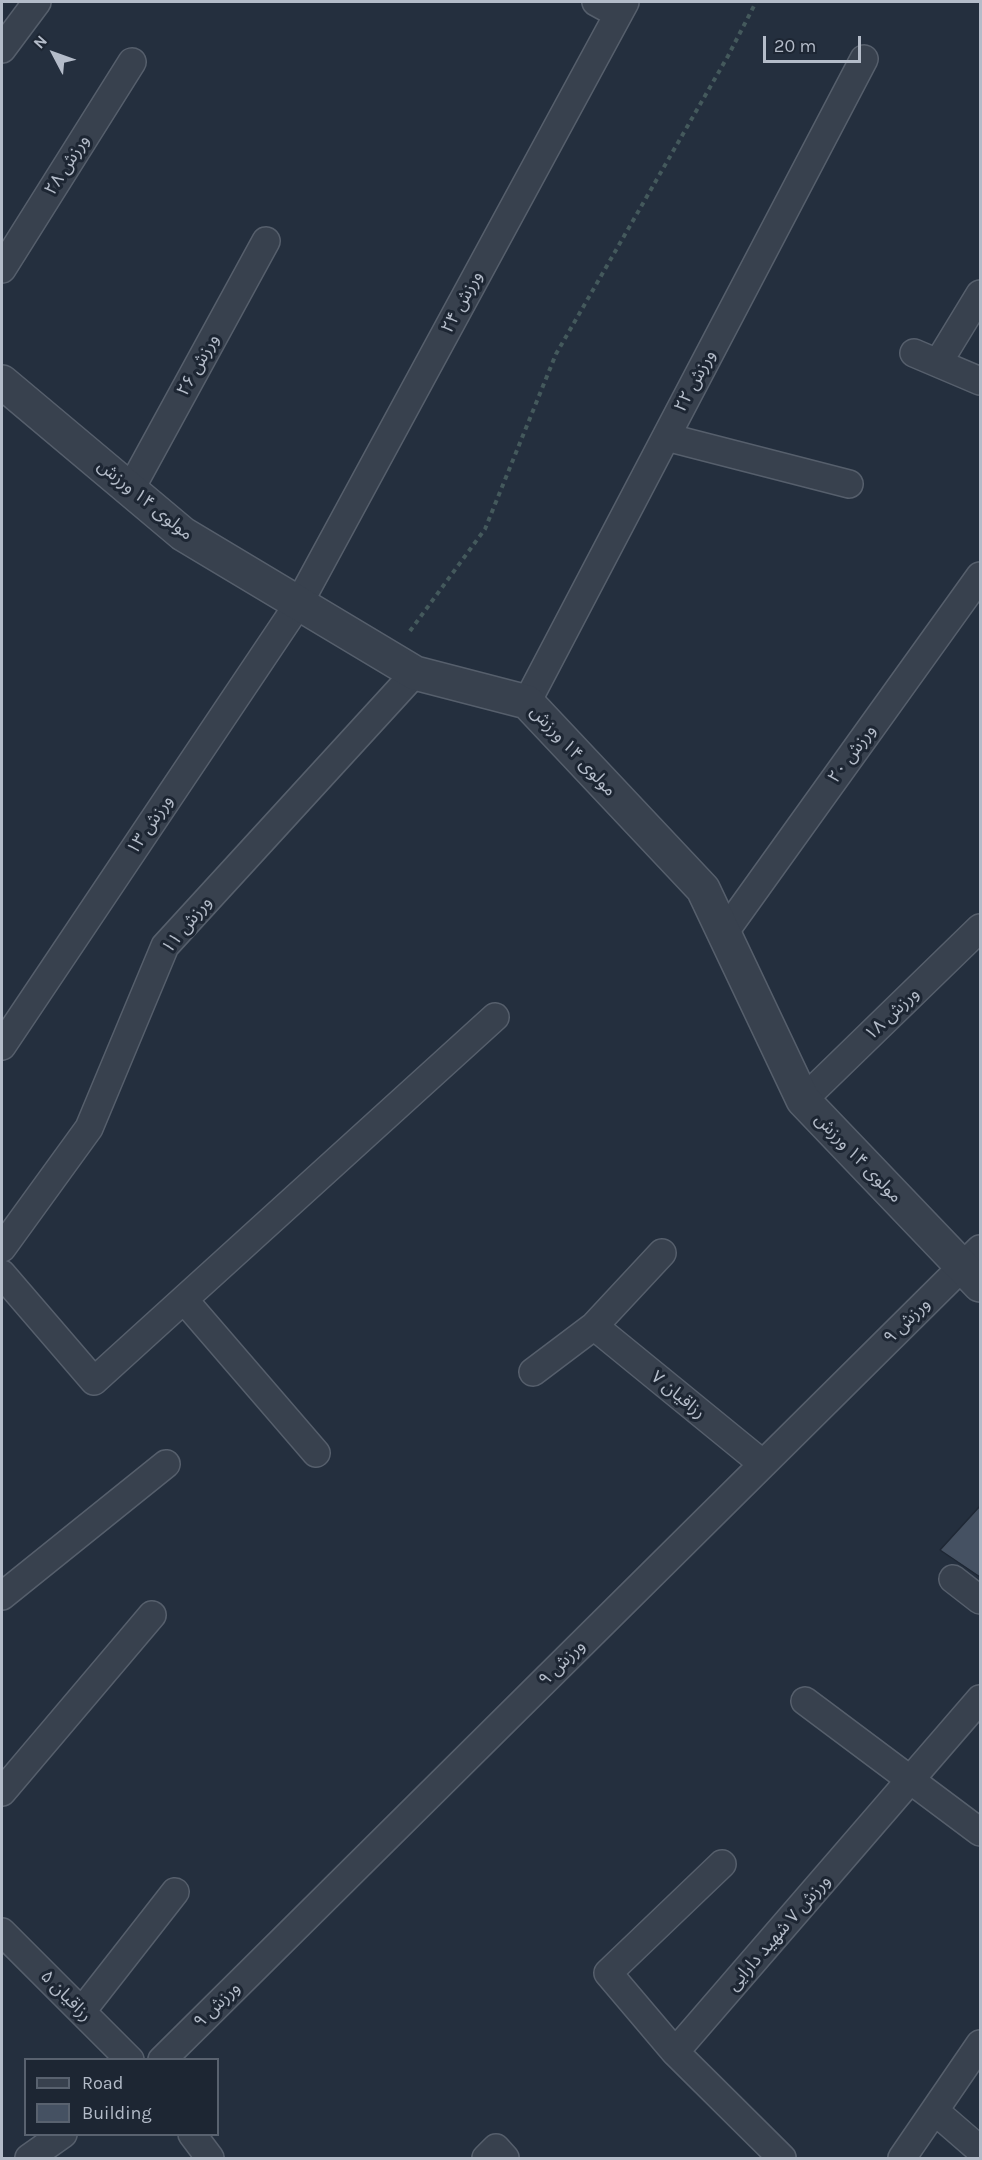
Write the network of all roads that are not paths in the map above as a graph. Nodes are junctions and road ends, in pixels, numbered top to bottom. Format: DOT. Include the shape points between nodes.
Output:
graph roads {
  1 [pos="37,2"];
  2 [pos="613,6"];
  3 [pos="2,49"];
  4 [pos="864,59"];
  5 [pos="132,62"];
  6 [pos="266,241"];
  7 [pos="2,269"];
  8 [pos="981,294"];
  9 [pos="914,353"];
  10 [pos="938,363"];
  11 [pos="981,381"];
  12 [pos="2,382"];
  13 [pos="666,437"];
  14 [pos="849,484"];
  15 [pos="130,490"];
  16 [pos="981,576"];
  17 [pos="299,603"];
  18 [pos="402,665"];
  19 [pos="527,702"];
  20 [pos="981,928"];
  21 [pos="724,933"];
  22 [pos="495,1017"];
  23 [pos="2,1046"];
  24 [pos="803,1100"];
  25 [pos="2,1248"];
  26 [pos="662,1253"];
  27 [pos="974,1267"];
  28 [pos="2,1274"];
  29 [pos="185,1300"];
  30 [pos="594,1326"];
  31 [pos="533,1372"];
  32 [pos="316,1453"];
  33 [pos="166,1464"];
  34 [pos="763,1464"];
  35 [pos="953,1579"];
  36 [pos="2,1596"];
  37 [pos="981,1600"];
  38 [pos="152,1615"];
  39 [pos="981,1699"];
  40 [pos="805,1701"];
  41 [pos="911,1782"];
  42 [pos="2,1792"];
  43 [pos="981,1832"];
  44 [pos="722,1864"];
  45 [pos="175,1892"];
  46 [pos="2,1932"];
  47 [pos="82,2011"];
  48 [pos="981,2044"];
  49 [pos="675,2052"];
  50 [pos="128,2058"];
  51 [pos="164,2058"];
  52 [pos="935,2111"];
  53 [pos="60,2136"];
  54 [pos="194,2136"];
  55 [pos="981,2150"];
  56 [pos="29,2158"];
  57 [pos="210,2158"];
  58 [pos="486,2158"];
  59 [pos="505,2158"];
  60 [pos="782,2158"];
  61 [pos="902,2158"];
  1 -- 3 [label="street"];
  2 -- 17 [label="street, ورزش ۲۴"];
  4 -- 13 [label="street, ورزش ۲۲"];
  5 -- 7 [label="street, ورزش ۲۸"];
  6 -- 15 [label="street, ورزش ۲۶"];
  8 -- 10 [label="street"];
  9 -- 10 [label="street"];
  10 -- 11 [label="street"];
  12 -- 15 [label="street, مولوی ۱۴ ورزش"];
  13 -- 14 [label="street"];
  13 -- 19 [label="street, ورزش ۲۲"];
  15 -- 17 [label="street, مولوی ۱۴ ورزش" via="183,534"];
  16 -- 21 [label="street, ورزش ۲۰"];
  17 -- 18 [label="street, مولوی ۱۴ ورزش"];
  17 -- 23 [label="street, ورزش ۱۳"];
  18 -- 19 [label="street, مولوی ۱۴ ورزش"];
  18 -- 25 [label="street, ورزش ۱۱" via="165,946 89,1128"];
  19 -- 21 [label="street, مولوی ۱۴ ورزش" via="703,889"];
  20 -- 24 [label="street, ورزش ۱۸"];
  21 -- 24 [label="street, مولوی ۱۴ ورزش"];
  22 -- 29 [label="street"];
  24 -- 27 [label="street, مولوی ۱۴ ورزش"];
  26 -- 30 [label="street"];
  27 -- 34 [label="street, ورزش ۹"];
  28 -- 29 [label="street" via="94,1381"];
  29 -- 32 [label="street"];
  30 -- 31 [label="street"];
  30 -- 34 [label="street, رزاقیان ۷"];
  33 -- 36 [label="street"];
  34 -- 51 [label="street, ورزش ۹"];
  35 -- 37 [label="street"];
  38 -- 42 [label="street"];
  39 -- 41 [label="street, ورزش ۷ شهید دارایی"];
  40 -- 41 [label="street"];
  41 -- 43 [label="street"];
  41 -- 49 [label="street, ورزش ۷ شهید دارایی"];
  44 -- 49 [label="street" via="608,1973"];
  45 -- 47 [label="street"];
  46 -- 47 [label="street, رزاقیان ۵"];
  47 -- 50 [label="street, رزاقیان ۵"];
  48 -- 52 [label="street"];
  49 -- 60 [label="street"];
  52 -- 55 [label="street"];
  52 -- 61 [label="street"];
  53 -- 56 [label="street"];
  54 -- 57 [label="street"];
  58 -- 59 [label="street" via="496,2148"];
}
